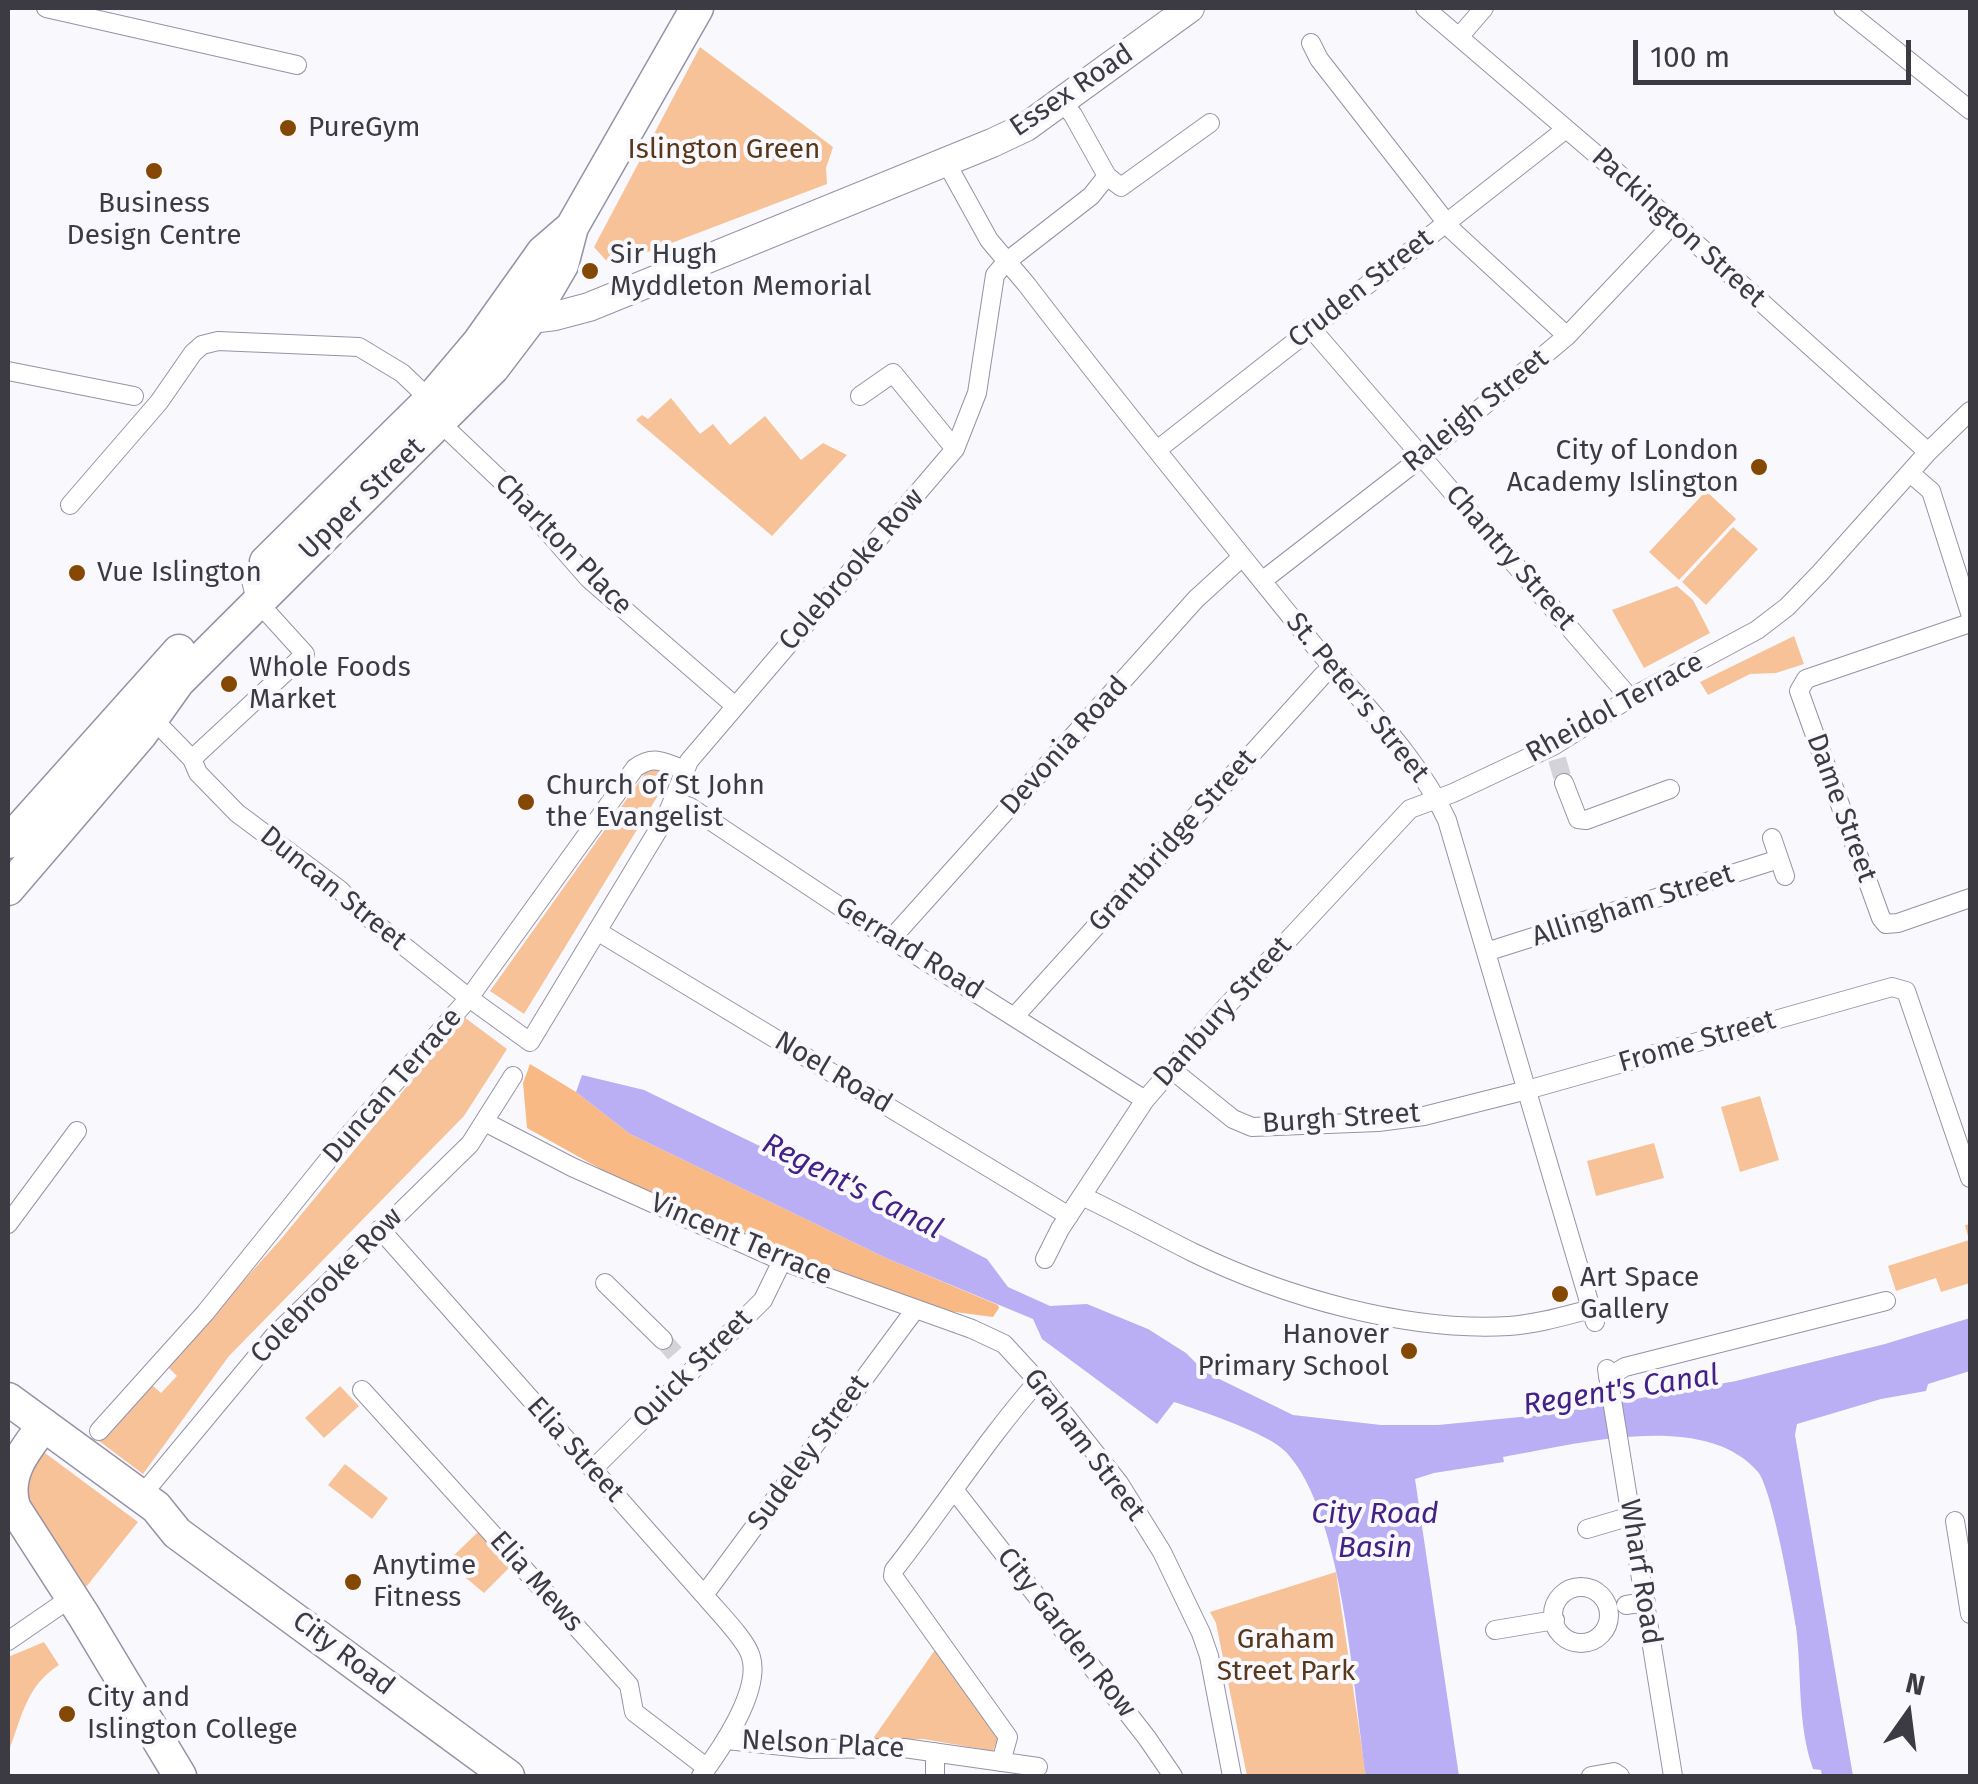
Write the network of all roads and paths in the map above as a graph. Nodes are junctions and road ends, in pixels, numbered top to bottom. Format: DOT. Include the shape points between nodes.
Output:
graph roads {
  1 [pos="46,8"];
  2 [pos="696,8"];
  3 [pos="1190,8"];
  4 [pos="1425,8"];
  5 [pos="1484,8"];
  6 [pos="1843,8"];
  7 [pos="1460,37"];
  8 [pos="1313,57"];
  9 [pos="296,65"];
  10 [pos="1062,102"];
  11 [pos="1970,110"];
  12 [pos="1210,123"];
  13 [pos="1566,128"];
  14 [pos="947,164"];
  15 [pos="1114,182"];
  16 [pos="1447,223"];
  17 [pos="1674,223"];
  18 [pos="572,227"];
  19 [pos="1006,262"];
  20 [pos="531,318"];
  21 [pos="1310,328"];
  22 [pos="1567,336"];
  23 [pos="480,342"];
  24 [pos="8,371"];
  25 [pos="134,396"];
  26 [pos="860,396"];
  27 [pos="436,411"];
  28 [pos="1970,411"];
  29 [pos="954,449"];
  30 [pos="1157,450"];
  31 [pos="1928,452"];
  32 [pos="1422,457"];
  33 [pos="1910,473"];
  34 [pos="70,505"];
  35 [pos="1242,556"];
  36 [pos="1262,581"];
  37 [pos="253,589"];
  38 [pos="1970,612"];
  39 [pos="1970,623"];
  40 [pos="1333,669"];
  41 [pos="1630,698"];
  42 [pos="734,704"];
  43 [pos="153,719"];
  44 [pos="192,759"];
  45 [pos="684,770"];
  46 [pos="1564,783"];
  47 [pos="1670,789"];
  48 [pos="1436,797"];
  49 [pos="673,802"];
  50 [pos="1772,838"];
  51 [pos="8,842"];
  52 [pos="8,890"];
  53 [pos="1970,898"];
  54 [pos="597,931"];
  55 [pos="891,939"];
  56 [pos="1486,952"];
  57 [pos="469,998"];
  58 [pos="1015,1016"];
  59 [pos="530,1042"];
  60 [pos="1171,1069"];
  61 [pos="513,1076"];
  62 [pos="1527,1090"];
  63 [pos="1145,1100"];
  64 [pos="485,1122"];
  65 [pos="77,1131"];
  66 [pos="1970,1178"];
  67 [pos="1084,1197"];
  68 [pos="1069,1216"];
  69 [pos="8,1224"];
  70 [pos="380,1229"];
  71 [pos="1045,1259"];
  72 [pos="782,1261"];
  73 [pos="605,1282"];
  74 [pos="1886,1300"];
  75 [pos="914,1311"];
  76 [pos="663,1340"];
  77 [pos="1004,1344"];
  78 [pos="678,1356"];
  79 [pos="691,1372"];
  80 [pos="1038,1381"];
  81 [pos="362,1390"];
  82 [pos="8,1399"];
  83 [pos="27,1430"];
  84 [pos="98,1431"];
  85 [pos="593,1468"];
  86 [pos="955,1491"];
  87 [pos="141,1496"];
  88 [pos="10,1503"];
  89 [pos="1631,1516"];
  90 [pos="1955,1521"];
  91 [pos="1588,1529"];
  92 [pos="177,1532"];
  93 [pos="704,1595"];
  94 [pos="72,1597"];
  95 [pos="1646,1602"];
  96 [pos="1618,1606"];
  97 [pos="1970,1614"];
  98 [pos="1555,1620"];
  99 [pos="1495,1630"];
  100 [pos="8,1641"];
  101 [pos="727,1740"];
  102 [pos="934,1752"];
  103 [pos="1000,1762"];
  104 [pos="1038,1768"];
  105 [pos="704,1772"];
  106 [pos="1228,1775"];
  107 [pos="180,1776"];
  108 [pos="508,1776"];
  109 [pos="935,1776"];
  110 [pos="1173,1776"];
  111 [pos="1592,1776"];
  112 [pos="1620,1776"];
  113 [pos="1673,1776"];
  1 -- 9 [label="street"];
  2 -- 18 [label="highway, Upper Street"];
  3 -- 10 [label="main road, Essex Road"];
  4 -- 7 [label="street, Packington Street"];
  5 -- 7 [label="street"];
  6 -- 11 [label="street"];
  7 -- 13 [label="street, Packington Street"];
  8 -- 16 [label="street"];
  10 -- 14 [label="main road, Essex Road"];
  10 -- 15 [label="street"];
  12 -- 15 [label="street"];
  13 -- 16 [label="street, Cruden Street"];
  13 -- 17 [label="street, Packington Street"];
  14 -- 19 [label="street, St. Peter's Street"];
  14 -- 20 [label="main road" via="589,306"];
  15 -- 19 [label="street"];
  16 -- 21 [label="street, Cruden Street"];
  16 -- 22 [label="street"];
  17 -- 22 [label="street, Raleigh Street"];
  17 -- 31 [label="street, Packington Street"];
  18 -- 20 [label="highway, Upper Street" via="562,265"];
  18 -- 23 [label="highway, Upper Street" via="542,252"];
  19 -- 29 [label="street, Colebrooke Row" via="991,288 976,394"];
  19 -- 30 [label="street, St. Peter's Street"];
  20 -- 23 [label="main road"];
  20 -- 27 [label="highway, Upper Street" via="484,379"];
  21 -- 30 [label="street, Cruden Street"];
  21 -- 32 [label="street, Chantry Street"];
  22 -- 32 [label="street, Raleigh Street"];
  23 -- 27 [label="highway, Upper Street"];
  24 -- 25 [label="street"];
  26 -- 29 [label="street" via="893,372"];
  27 -- 34 [label="street, Charlton Place" via="402,373 359,347 202,345"];
  27 -- 37 [label="highway, Upper Street"];
  27 -- 42 [label="street, Charlton Place" via="589,580"];
  28 -- 31 [label="street, Rheidol Terrace"];
  29 -- 42 [label="street, Colebrooke Row"];
  30 -- 35 [label="street, St. Peter's Street"];
  31 -- 33 [label="street, Rheidol Terrace"];
  32 -- 36 [label="street, Raleigh Street"];
  32 -- 41 [label="street, Chantry Street"];
  33 -- 38 [label="street" via="1932,492"];
  33 -- 41 [label="street, Rheidol Terrace" via="1786,608"];
  35 -- 36 [label="street, St. Peter's Street"];
  35 -- 55 [label="street, Devonia Road"];
  36 -- 40 [label="street, St. Peter's Street"];
  37 -- 43 [label="highway, Upper Street"];
  37 -- 44 [label="street" via="305,654"];
  37 -- 51 [label="highway, Upper Street" via="112,724"];
  39 -- 53 [label="street, Dame Street" via="1806,680 1798,692 1880,918 1898,923"];
  40 -- 48 [label="street, St. Peter's Street"];
  40 -- 58 [label="street, Grantbridge Street"];
  41 -- 48 [label="street, Rheidol Terrace" via="1555,753"];
  42 -- 45 [label="street, Colebrooke Row"];
  43 -- 44 [label="street, Duncan Street"];
  43 -- 52 [label="highway, Upper Street"];
  44 -- 57 [label="street, Duncan Street" via="233,808"];
  45 -- 49 [label="street, Colebrooke Row"];
  45 -- 57 [label="street, Duncan Terrace" via="660,758 635,768"];
  46 -- 47 [label="street" via="1573,811 1586,820"];
  48 -- 56 [label="street, St. Peter's Street"];
  48 -- 60 [label="street, Danbury Street" via="1410,809 1384,835"];
  49 -- 54 [label="street, Colebrooke Row"];
  49 -- 55 [label="street, Gerrard Road"];
  50 -- 56 [label="street, Allingham Street" via="1782,868"];
  54 -- 59 [label="street, Colebrooke Row"];
  54 -- 68 [label="street, Noel Road"];
  55 -- 58 [label="street, Gerrard Road"];
  56 -- 62 [label="street, St. Peter's Street"];
  57 -- 59 [label="street, Duncan Street"];
  57 -- 84 [label="street, Duncan Terrace"];
  58 -- 63 [label="street, Gerrard Road"];
  60 -- 62 [label="street, Burgh Street" via="1233,1119 1252,1126 1424,1116"];
  60 -- 63 [label="street, Danbury Street"];
  61 -- 64 [label="street, Colebrooke Row"];
  62 -- 66 [label="street, Frome Street" via="1892,987 1906,991"];
  62 -- 67 [label="street, St. Peter's Street" via="1593,1316 1508,1326 1338,1306 1222,1265"];
  63 -- 67 [label="street, Danbury Street"];
  64 -- 70 [label="street, Colebrooke Row"];
  64 -- 72 [label="street, Vincent Terrace"];
  65 -- 69 [label="street"];
  67 -- 68 [label="street, Danbury Street"];
  68 -- 71 [label="street, Danbury Street"];
  70 -- 85 [label="street, Elia Street"];
  70 -- 87 [label="street, Colebrooke Row" via="274,1336"];
  72 -- 75 [label="street, Vincent Terrace"];
  72 -- 79 [label="street, Quick Street" via="763,1300"];
  73 -- 76 [label="street"];
  74 -- 89 [label="street, Wharf Road" via="1626,1367 1609,1379"];
  75 -- 77 [label="street, Vincent Terrace"];
  75 -- 93 [label="street, Sudeley Street"];
  77 -- 80 [label="street, Graham Street"];
  78 -- 79 [label="street"];
  79 -- 85 [label="street, Quick Street"];
  80 -- 86 [label="street"];
  80 -- 106 [label="street, Graham Street" via="1120,1483 1201,1632"];
  81 -- 105 [label="street, Elia Mews" via="629,1685 634,1712"];
  82 -- 83 [label="highway, City Road"];
  83 -- 87 [label="highway, City Road"];
  83 -- 88 [label="highway"];
  83 -- 92 [label="highway, City Road" via="136,1520"];
  85 -- 93 [label="street, Elia Street"];
  86 -- 103 [label="street" via="892,1576 1008,1737"];
  86 -- 110 [label="street, City Garden Row"];
  87 -- 92 [label="highway, City Road"];
  88 -- 94 [label="highway"];
  89 -- 91 [label="street"];
  89 -- 95 [label="street, Wharf Road"];
  90 -- 97 [label="street"];
  92 -- 108 [label="highway, City Road"];
  93 -- 101 [label="street, Elia Street" via="751,1654 754,1678"];
  94 -- 100 [label="street"];
  94 -- 107 [label="highway"];
  95 -- 96 [label="street"];
  95 -- 113 [label="street, Wharf Road"];
  96 -- 98 [label="street" via="1588,1586 1566,1589 1553,1608"];
  96 -- 98 [label="street" via="1600,1640 1574,1645 1557,1632"];
  98 -- 99 [label="street"];
  101 -- 102 [label="street, Nelson Place"];
  101 -- 105 [label="street"];
  102 -- 103 [label="street, Nelson Place"];
  102 -- 109 [label="street"];
  103 -- 104 [label="street, Nelson Place"];
  111 -- 112 [label="street"];
}
